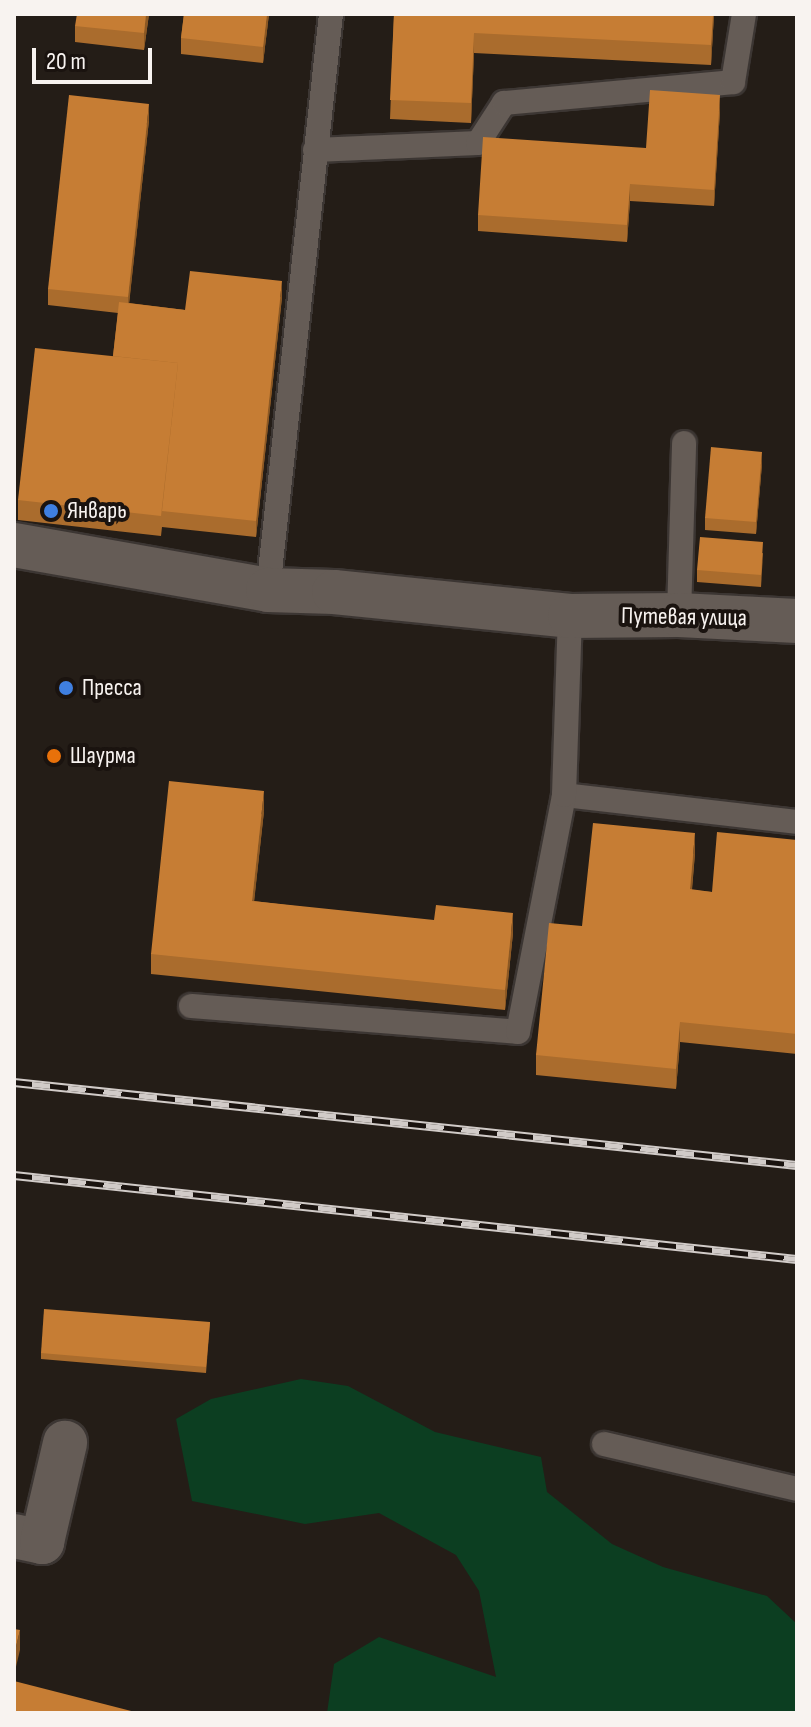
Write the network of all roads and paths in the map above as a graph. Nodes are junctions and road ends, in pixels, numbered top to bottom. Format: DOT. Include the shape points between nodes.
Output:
graph roads {
  1 [pos="331,14"];
  2 [pos="744,14"];
  3 [pos="315,150"];
  4 [pos="684,443"];
  5 [pos="14,545"];
  6 [pos="268,590"];
  7 [pos="679,615"];
  8 [pos="570,616"];
  9 [pos="797,621"];
  10 [pos="564,795"];
  11 [pos="797,822"];
  12 [pos="191,1006"];
  13 [pos="65,1443"];
  14 [pos="604,1444"];
  15 [pos="797,1489"];
  16 [pos="14,1536"];
  1 -- 3 [label="lane"];
  2 -- 3 [label="lane" via="733,82 504,103 478,143"];
  3 -- 6 [label="lane"];
  4 -- 7 [label="lane"];
  5 -- 6 [label="street, Путевая улица"];
  6 -- 8 [label="street, Путевая улица"];
  7 -- 8 [label="street, Путевая улица"];
  7 -- 9 [label="street, Путевая улица"];
  8 -- 10 [label="lane"];
  10 -- 11 [label="lane"];
  10 -- 12 [label="lane" via="518,1032"];
  13 -- 16 [label="street" via="42,1542"];
  14 -- 15 [label="lane"];
}
